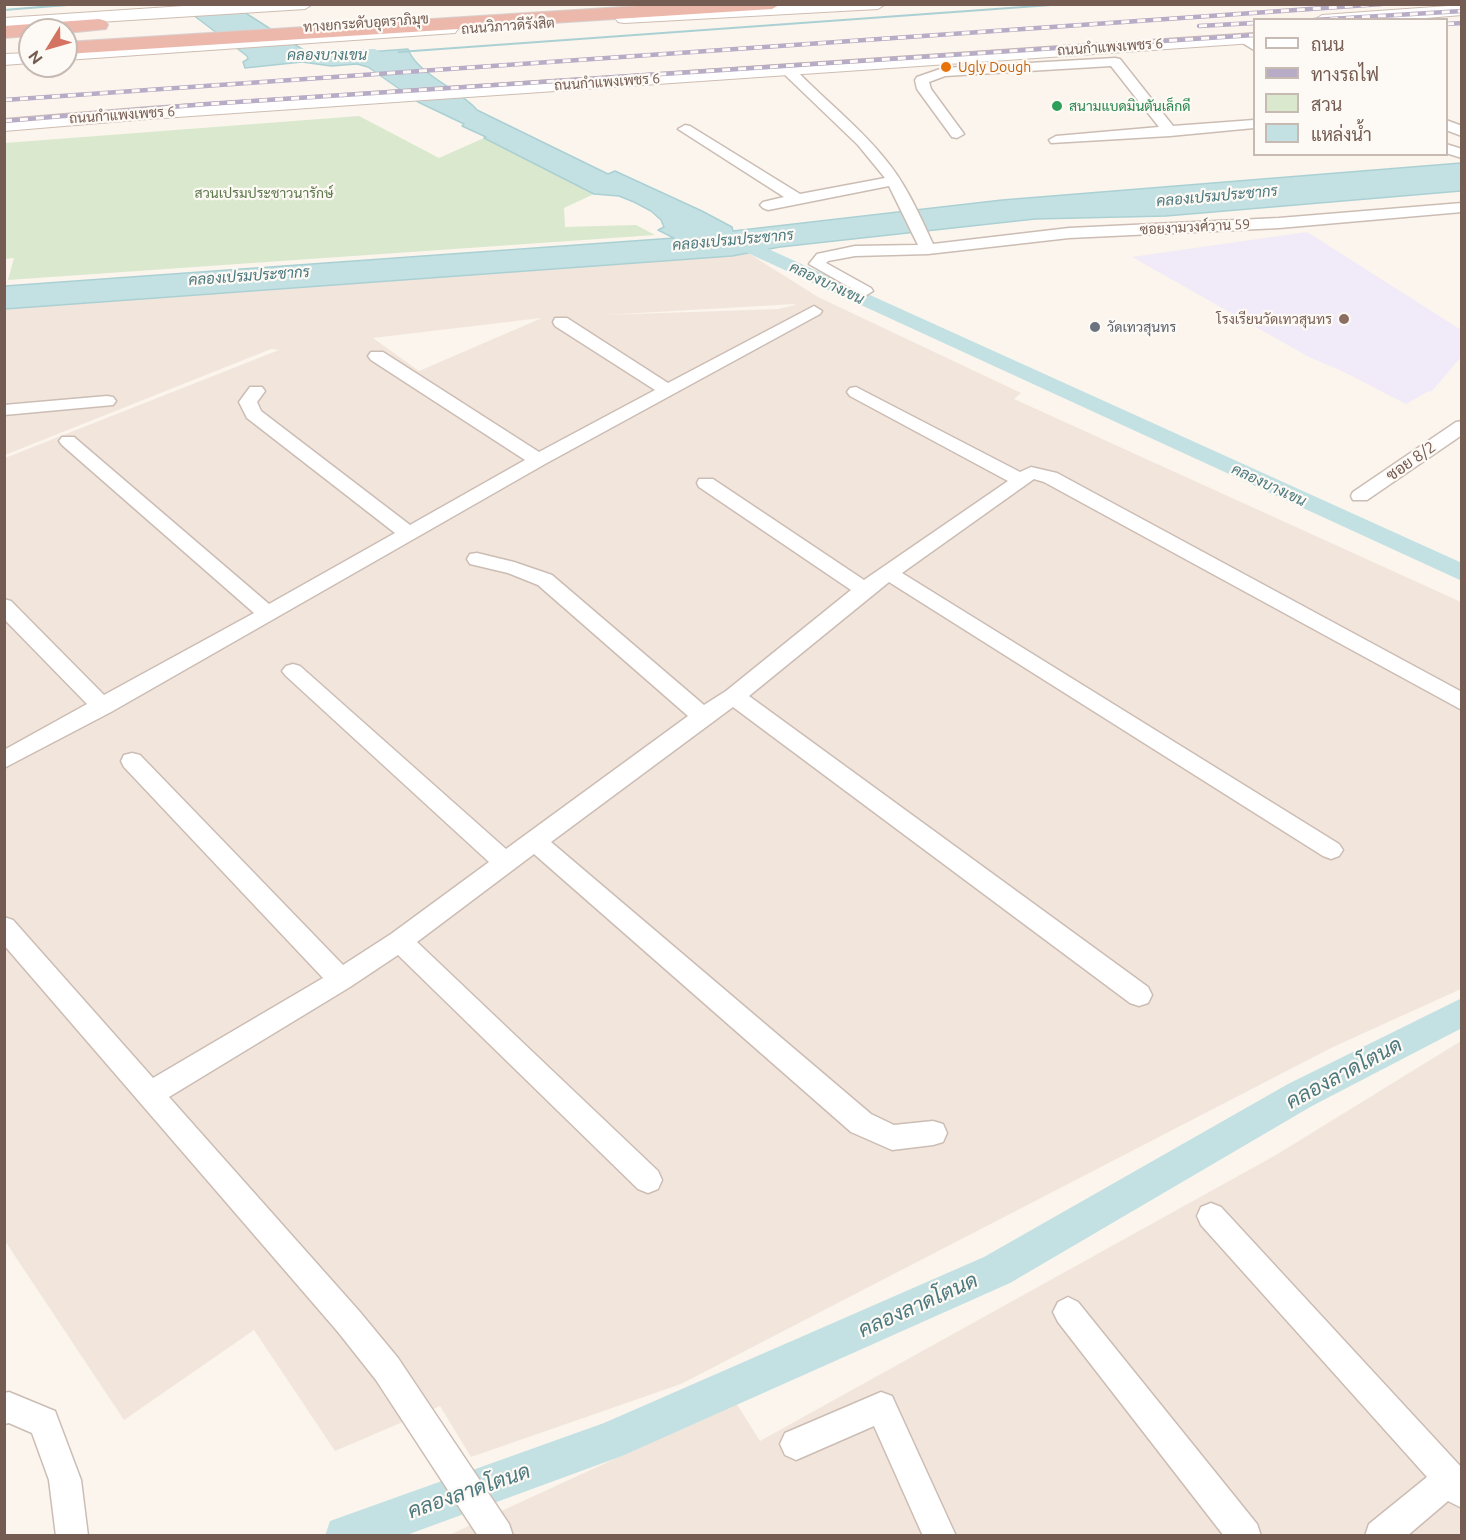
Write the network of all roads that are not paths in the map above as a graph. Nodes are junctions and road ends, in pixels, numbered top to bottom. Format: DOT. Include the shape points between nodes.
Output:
graph roads {
  1 [pos="115,4"];
  2 [pos="499,4"];
  3 [pos="666,4"];
  4 [pos="772,4"];
  5 [pos="878,4"];
  6 [pos="314,8"];
  7 [pos="1461,10"];
  8 [pos="4,16"];
  9 [pos="184,16"];
  10 [pos="1351,18"];
  11 [pos="4,23"];
  12 [pos="1253,24"];
  13 [pos="4,32"];
  14 [pos="78,33"];
  15 [pos="311,35"];
  16 [pos="1209,40"];
  17 [pos="219,41"];
  18 [pos="1250,41"];
  19 [pos="78,45"];
  20 [pos="78,46"];
  21 [pos="1101,48"];
  22 [pos="78,54"];
  23 [pos="1115,62"];
  24 [pos="788,69"];
  25 [pos="1253,124"];
  26 [pos="4,125"];
  27 [pos="685,129"];
  28 [pos="1170,132"];
  29 [pos="957,134"];
  30 [pos="1056,140"];
  31 [pos="894,181"];
  32 [pos="796,199"];
  33 [pos="768,205"];
  34 [pos="1461,207"];
  35 [pos="925,242"];
  36 [pos="865,291"];
  37 [pos="814,311"];
  38 [pos="561,322"];
  39 [pos="377,356"];
  40 [pos="668,390"];
  41 [pos="256,392"];
  42 [pos="856,392"];
  43 [pos="107,401"];
  44 [pos="4,410"];
  45 [pos="1461,426"];
  46 [pos="68,441"];
  47 [pos="538,460"];
  48 [pos="1019,479"];
  49 [pos="706,483"];
  50 [pos="1360,496"];
  51 [pos="409,534"];
  52 [pos="477,559"];
  53 [pos="890,574"];
  54 [pos="864,590"];
  55 [pos="4,606"];
  56 [pos="268,614"];
  57 [pos="293,671"];
  58 [pos="734,696"];
  59 [pos="1461,702"];
  60 [pos="104,707"];
  61 [pos="703,716"];
  62 [pos="4,760"];
  63 [pos="132,761"];
  64 [pos="535,842"];
  65 [pos="1331,850"];
  66 [pos="506,863"];
  67 [pos="4,927"];
  68 [pos="400,941"];
  69 [pos="341,980"];
  70 [pos="1139,995"];
  71 [pos="150,1094"];
  72 [pos="933,1133"];
  73 [pos="648,1180"];
  74 [pos="1211,1216"];
  75 [pos="1068,1312"];
  76 [pos="4,1408"];
  77 [pos="796,1444"];
  78 [pos="1456,1486"];
  79 [pos="496,1534"];
  80 [pos="72,1536"];
  81 [pos="940,1536"];
  82 [pos="1245,1536"];
  83 [pos="1381,1536"];
  1 -- 8 [label="street"];
  2 -- 14 [label="highway, ทางยกระดับอุตราภิมุข"];
  3 -- 19 [label="highway, ทางยกระดับอุตราภิมุข"];
  4 -- 15 [label="highway, ถนนวิภาวดีรังสิต"];
  5 -- 15 [label="street, ถนนวิภาวดีรังสิต"];
  6 -- 9 [label="highway"];
  7 -- 10 [label="street"];
  9 -- 11 [label="street"];
  9 -- 13 [label="highway"];
  12 -- 16 [label="street, ถนนกำแพงเพชร 6" via="1241,25"];
  15 -- 17 [label="highway, ถนนวิภาวดีรังสิต"];
  16 -- 18 [label="street, ถนนกำแพงเพชร 6"];
  16 -- 21 [label="street, ถนนกำแพงเพชร 6"];
  17 -- 20 [label="highway, ถนนวิภาวดีรังสิต"];
  17 -- 22 [label="street, ถนนวิภาวดีรังสิต"];
  21 -- 23 [label="street"];
  21 -- 24 [label="street, ถนนกำแพงเพชร 6"];
  23 -- 28 [label="street"];
  23 -- 29 [label="street" via="928,76 922,80 924,89"];
  24 -- 26 [label="street, ถนนกำแพงเพชร 6"];
  24 -- 31 [label="street" via="873,153"];
  25 -- 28 [label="street"];
  27 -- 32 [label="street"];
  28 -- 30 [label="street"];
  31 -- 32 [label="street"];
  31 -- 35 [label="street"];
  32 -- 33 [label="street"];
  34 -- 35 [label="street, ซอยงามวงศ์วาน 59" via="1279,223"];
  35 -- 36 [label="street, ซอยงามวงศ์วาน 59" via="823,257 817,264"];
  37 -- 40 [label="street"];
  38 -- 40 [label="street"];
  39 -- 47 [label="street"];
  40 -- 47 [label="street"];
  41 -- 51 [label="street" via="248,402 253,414"];
  42 -- 48 [label="street"];
  43 -- 44 [label="street"];
  45 -- 50 [label="street, ซอย 8/2"];
  46 -- 56 [label="street"];
  47 -- 51 [label="street"];
  48 -- 53 [label="street"];
  48 -- 59 [label="street" via="1031,472 1050,477"];
  49 -- 54 [label="street"];
  51 -- 56 [label="street"];
  52 -- 61 [label="street" via="545,580"];
  53 -- 54 [label="street"];
  53 -- 65 [label="street"];
  54 -- 58 [label="street"];
  55 -- 60 [label="street"];
  56 -- 60 [label="street"];
  57 -- 66 [label="street"];
  58 -- 61 [label="street"];
  58 -- 70 [label="street"];
  60 -- 62 [label="street"];
  61 -- 64 [label="street"];
  63 -- 69 [label="street"];
  64 -- 66 [label="street"];
  64 -- 72 [label="street" via="861,1123 892,1138"];
  66 -- 68 [label="street"];
  67 -- 71 [label="street"];
  68 -- 69 [label="street"];
  68 -- 73 [label="street"];
  69 -- 71 [label="street"];
  71 -- 79 [label="street" via="387,1369"];
  74 -- 78 [label="street"];
  75 -- 82 [label="street"];
  76 -- 80 [label="street" via="44,1422 64,1480"];
  77 -- 81 [label="street" via="881,1407"];
  78 -- 83 [label="street"];
}
